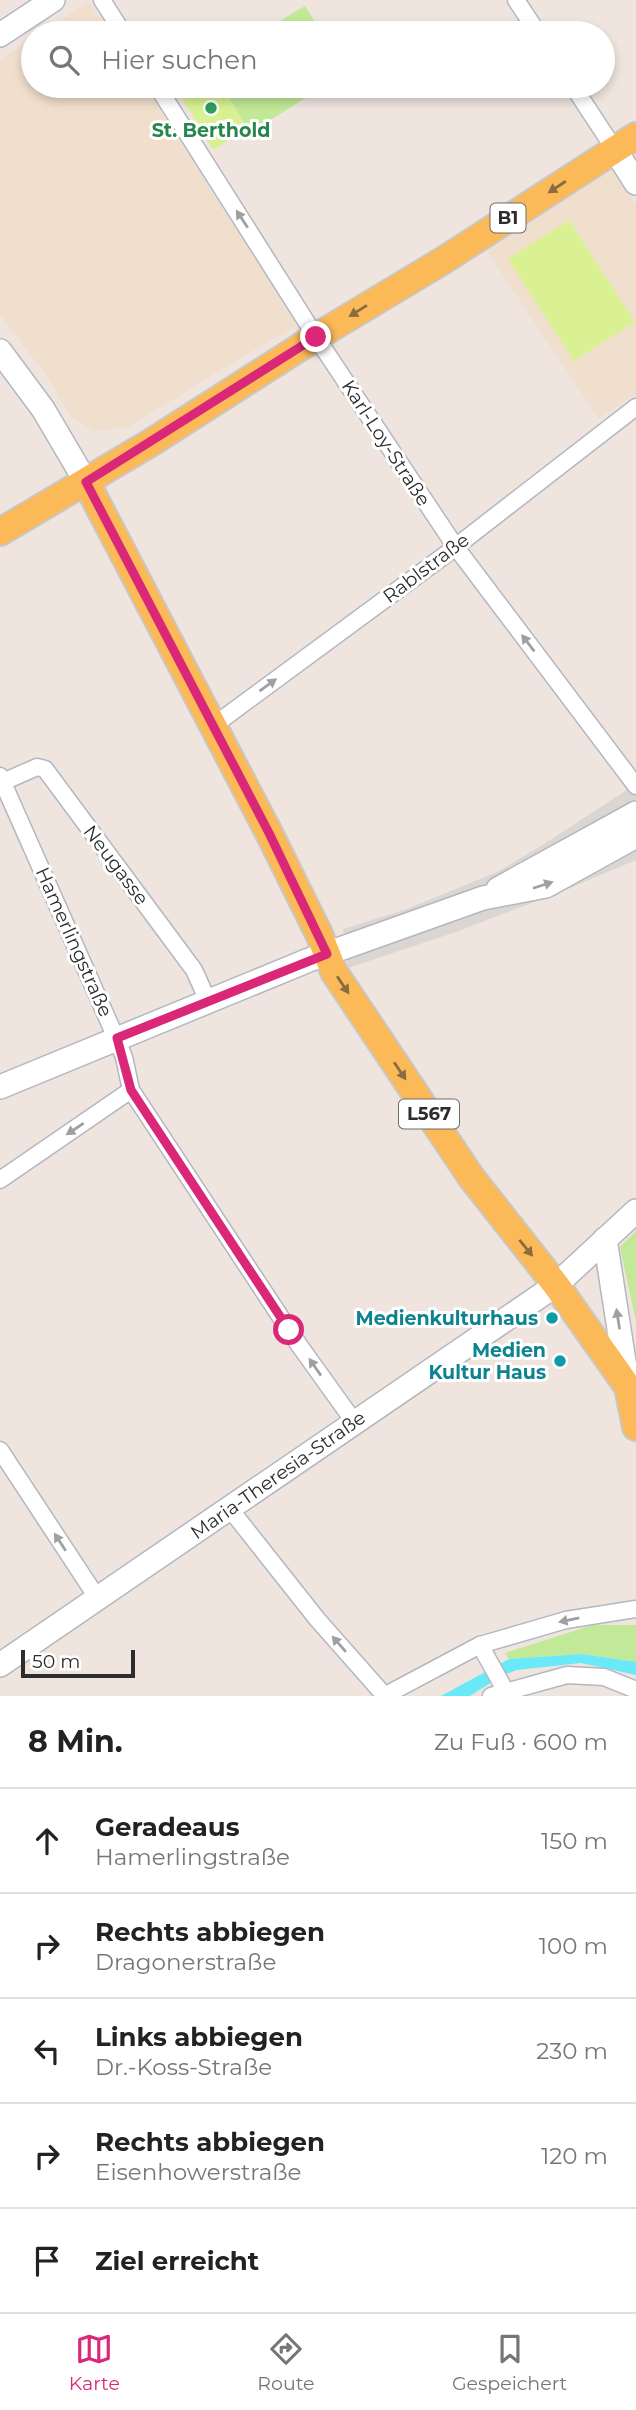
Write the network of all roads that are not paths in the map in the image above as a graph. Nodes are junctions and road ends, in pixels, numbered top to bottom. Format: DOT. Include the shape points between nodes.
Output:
graph roads {
  1 [pos="53,0"];
  2 [pos="102,0"];
  3 [pos="516,0"];
  4 [pos="21,21"];
  5 [pos="21,21"];
  6 [pos="115,21"];
  7 [pos="530,21"];
  8 [pos="0,35"];
  9 [pos="165,98"];
  10 [pos="584,98"];
  11 [pos="625,143"];
  12 [pos="636,183"];
  13 [pos="316,337"];
  14 [pos="0,351"];
  15 [pos="636,407"];
  16 [pos="86,482"];
  17 [pos="0,532"];
  18 [pos="455,546"];
  19 [pos="213,726"];
  20 [pos="1,779"];
  21 [pos="636,786"];
  22 [pos="636,813"];
  23 [pos="636,836"];
  24 [pos="483,898"];
  25 [pos="327,954"];
  26 [pos="208,1001"];
  27 [pos="117,1038"];
  28 [pos="0,1087"];
  29 [pos="131,1090"];
  30 [pos="0,1180"];
  31 [pos="636,1211"];
  32 [pos="606,1239"];
  33 [pos="556,1284"];
  34 [pos="628,1387"];
  35 [pos="355,1423"];
  36 [pos="636,1427"];
  37 [pos="0,1450"];
  38 [pos="230,1509"];
  39 [pos="97,1598"];
  40 [pos="636,1609"];
  41 [pos="483,1649"];
  42 [pos="0,1665"];
  43 [pos="498,1688"];
  44 [pos="636,1690"];
  45 [pos="384,1696"];
  1 -- 5 [label="main road"];
  2 -- 6 [label="street"];
  3 -- 7 [label="street"];
  4 -- 8 [label="main road"];
  13 -- 9 [label="street, Karl-Loy-Straße, one-way"];
  10 -- 11 [label="street"];
  11 -- 12 [label="main road"];
  11 -- 13 [label="main road, B1, one-way"];
  13 -- 16 [label="main road, B1"];
  13 -- 18 [label="street, Karl-Loy-Straße"];
  14 -- 16 [label="main road" via="43,409"];
  15 -- 18 [label="street, Rablstraße"];
  16 -- 17 [label="main road, B1"];
  16 -- 19 [label="main road, L567"];
  19 -- 18 [label="street, Rablstraße, one-way"];
  21 -- 18 [label="street, Karl-Loy-Straße, one-way"];
  19 -- 25 [label="main road, L567"];
  20 -- 26 [label="street, Neugasse" via="37,767 45,769 194,970"];
  20 -- 27 [label="street, Hamerlingstraße"];
  22 -- 24 [label="main road"];
  24 -- 23 [label="main road, one-way" via="547,886"];
  24 -- 25 [label="main road"];
  25 -- 26 [label="main road"];
  25 -- 33 [label="main road, L567, one-way" via="334,972 471,1177"];
  26 -- 27 [label="main road"];
  27 -- 28 [label="main road"];
  27 -- 29 [label="street, Hamerlingstraße"];
  29 -- 30 [label="street, one-way"];
  35 -- 29 [label="street, Hamerlingstraße, one-way"];
  31 -- 32 [label="main road, Maria-Theresia-Straße"];
  32 -- 33 [label="main road, Maria-Theresia-Straße"];
  34 -- 32 [label="main road, one-way"];
  33 -- 34 [label="main road, L567"];
  33 -- 35 [label="main road, Maria-Theresia-Straße"];
  34 -- 36 [label="main road, L567"];
  35 -- 38 [label="main road, Maria-Theresia-Straße"];
  39 -- 37 [label="street, one-way"];
  38 -- 39 [label="main road, Maria-Theresia-Straße"];
  45 -- 38 [label="street, one-way"];
  39 -- 42 [label="main road, Maria-Theresia-Straße"];
  40 -- 41 [label="street, one-way" via="566,1619"];
  41 -- 43 [label="street"];
  41 -- 45 [label="street"];
  43 -- 44 [label="street" via="567,1675 604,1677"];
}
